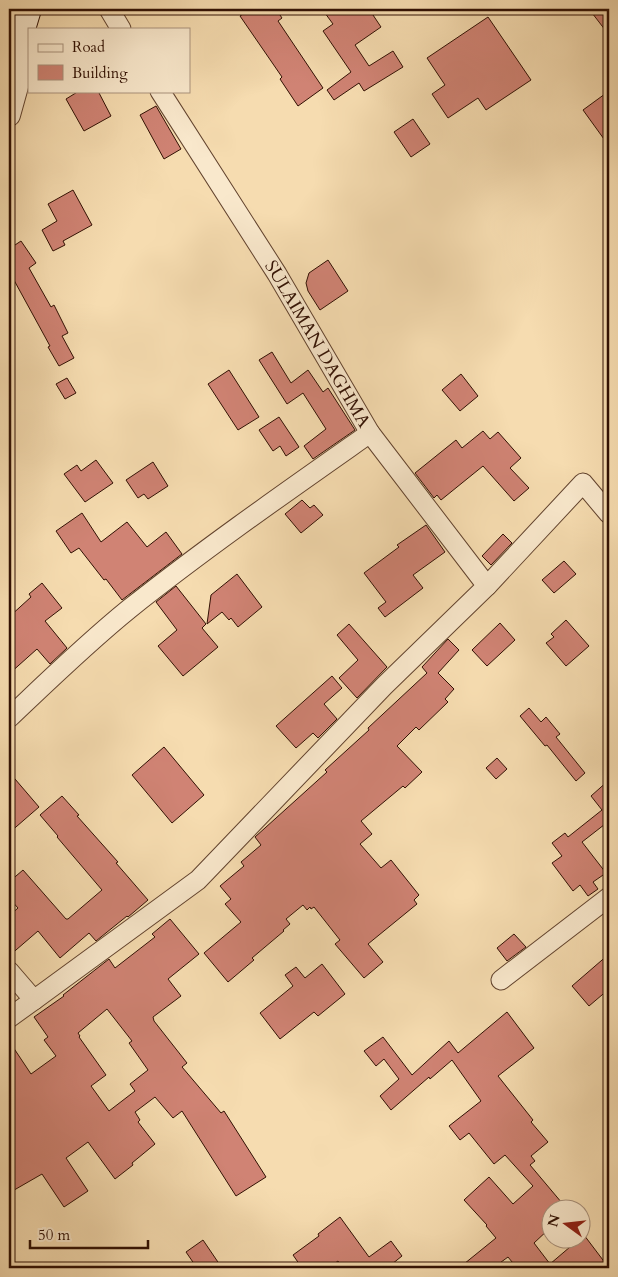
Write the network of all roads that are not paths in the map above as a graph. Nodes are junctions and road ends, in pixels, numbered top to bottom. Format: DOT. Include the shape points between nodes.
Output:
graph roads {
  1 [pos="28,9"];
  2 [pos="41,9"];
  3 [pos="109,9"];
  4 [pos="34,28"];
  5 [pos="120,28"];
  6 [pos="28,49"];
  7 [pos="9,72"];
  8 [pos="161,92"];
  9 [pos="9,115"];
  10 [pos="370,432"];
  11 [pos="609,514"];
  12 [pos="487,586"];
  13 [pos="9,718"];
  14 [pos="609,897"];
  15 [pos="9,971"];
  16 [pos="501,980"];
  17 [pos="34,1000"];
  18 [pos="9,1018"];
  1 -- 7 [label="main road"];
  2 -- 4 [label="street"];
  3 -- 5 [label="street"];
  6 -- 9 [label="street"];
  8 -- 10 [label="street, SULAIMAN DAGHMA" via="277,274"];
  10 -- 12 [label="street, SULAIMAN DAGHMA"];
  10 -- 13 [label="street" via="128,610"];
  11 -- 12 [label="street" via="583,484"];
  12 -- 17 [label="street" via="384,686 198,880"];
  14 -- 16 [label="street"];
  15 -- 17 [label="street"];
  17 -- 18 [label="street"];
}
